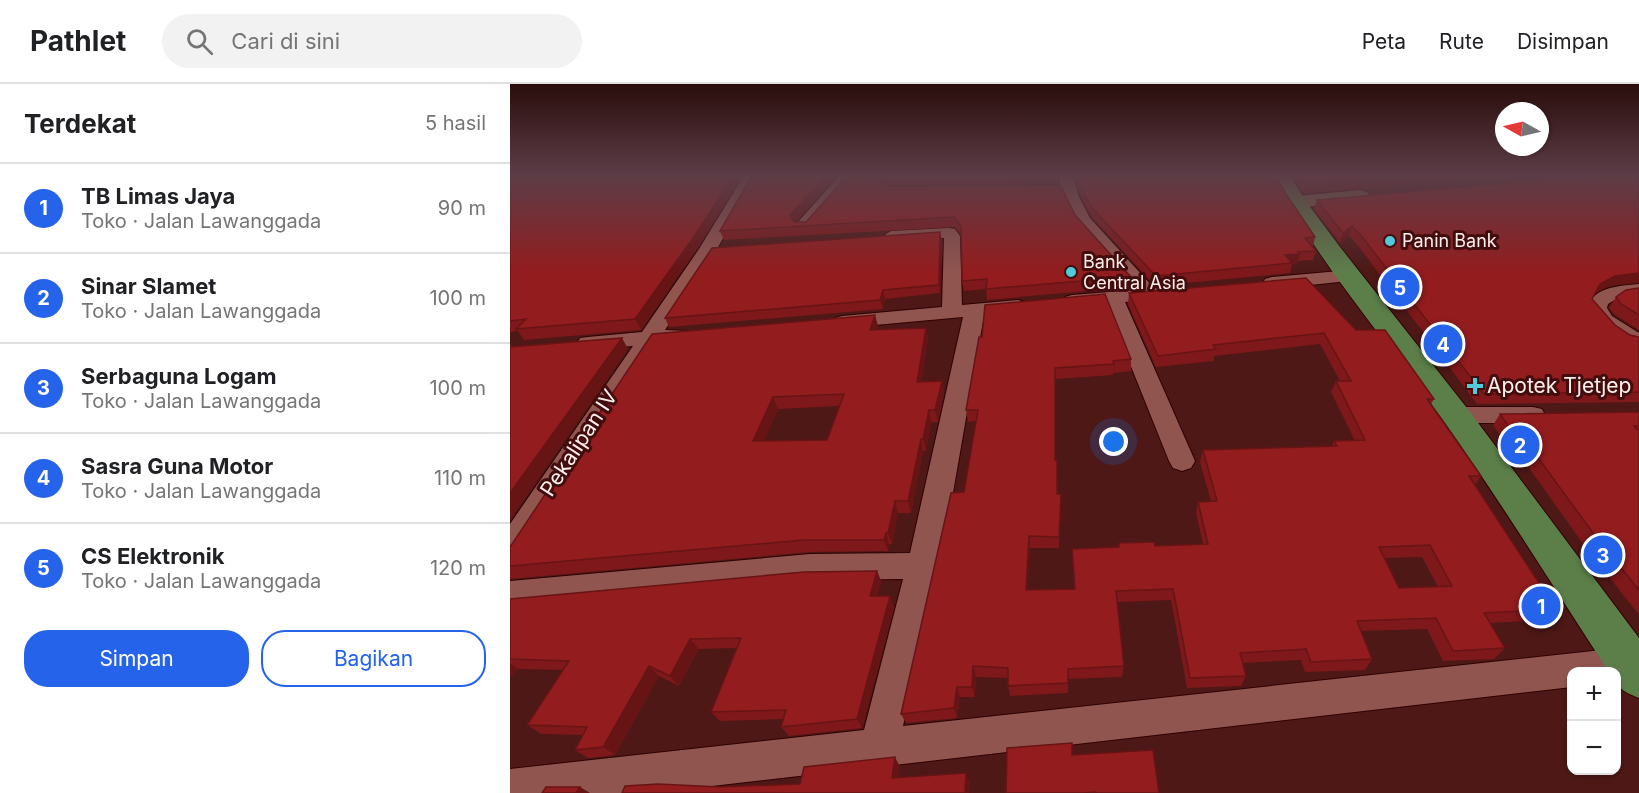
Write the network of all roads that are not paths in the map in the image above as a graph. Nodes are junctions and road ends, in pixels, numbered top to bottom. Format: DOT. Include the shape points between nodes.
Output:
graph roads {
  1 [pos="733,207"];
  2 [pos="818,207"];
  3 [pos="1078,207"];
  4 [pos="1300,207"];
  5 [pos="807,236"];
  6 [pos="874,237"];
  7 [pos="732,248"];
  8 [pos="708,249"];
  9 [pos="1351,276"];
  10 [pos="1256,285"];
  11 [pos="1639,290"];
  12 [pos="1185,291"];
  13 [pos="1150,294"];
  14 [pos="1113,297"];
  15 [pos="1056,302"];
  16 [pos="1033,305"];
  17 [pos="964,311"];
  18 [pos="824,323"];
  19 [pos="706,333"];
  20 [pos="648,338"];
  21 [pos="1639,343"];
  22 [pos="567,345"];
  23 [pos="1456,415"];
  24 [pos="1554,415"];
  25 [pos="1182,461"];
  26 [pos="510,548"];
  27 [pos="922,566"];
  28 [pos="510,595"];
  29 [pos="1635,670"];
  30 [pos="879,749"];
  31 [pos="510,789"];
  1 -- 8 [label="street, Pekalipan IV"];
  2 -- 5 [label="street"];
  3 -- 13 [label="street" via="1083,220"];
  4 -- 9 [label="main road"];
  6 -- 17 [label="street" via="949,233"];
  7 -- 8 [label="street"];
  8 -- 20 [label="street, Pekalipan IV"];
  9 -- 10 [label="street"];
  9 -- 23 [label="main road"];
  11 -- 21 [label="street" via="1613,293 1599,301 1596,308 1605,320"];
  12 -- 13 [label="street"];
  13 -- 14 [label="street"];
  14 -- 15 [label="street"];
  14 -- 25 [label="street"];
  16 -- 17 [label="street"];
  17 -- 18 [label="street"];
  17 -- 27 [label="street"];
  19 -- 20 [label="street"];
  20 -- 22 [label="street"];
  20 -- 26 [label="street, Pekalipan IV"];
  23 -- 24 [label="street"];
  23 -- 29 [label="main road"];
  27 -- 28 [label="street" via="810,567"];
  27 -- 30 [label="street"];
  29 -- 30 [label="street"];
  30 -- 31 [label="street"];
}
